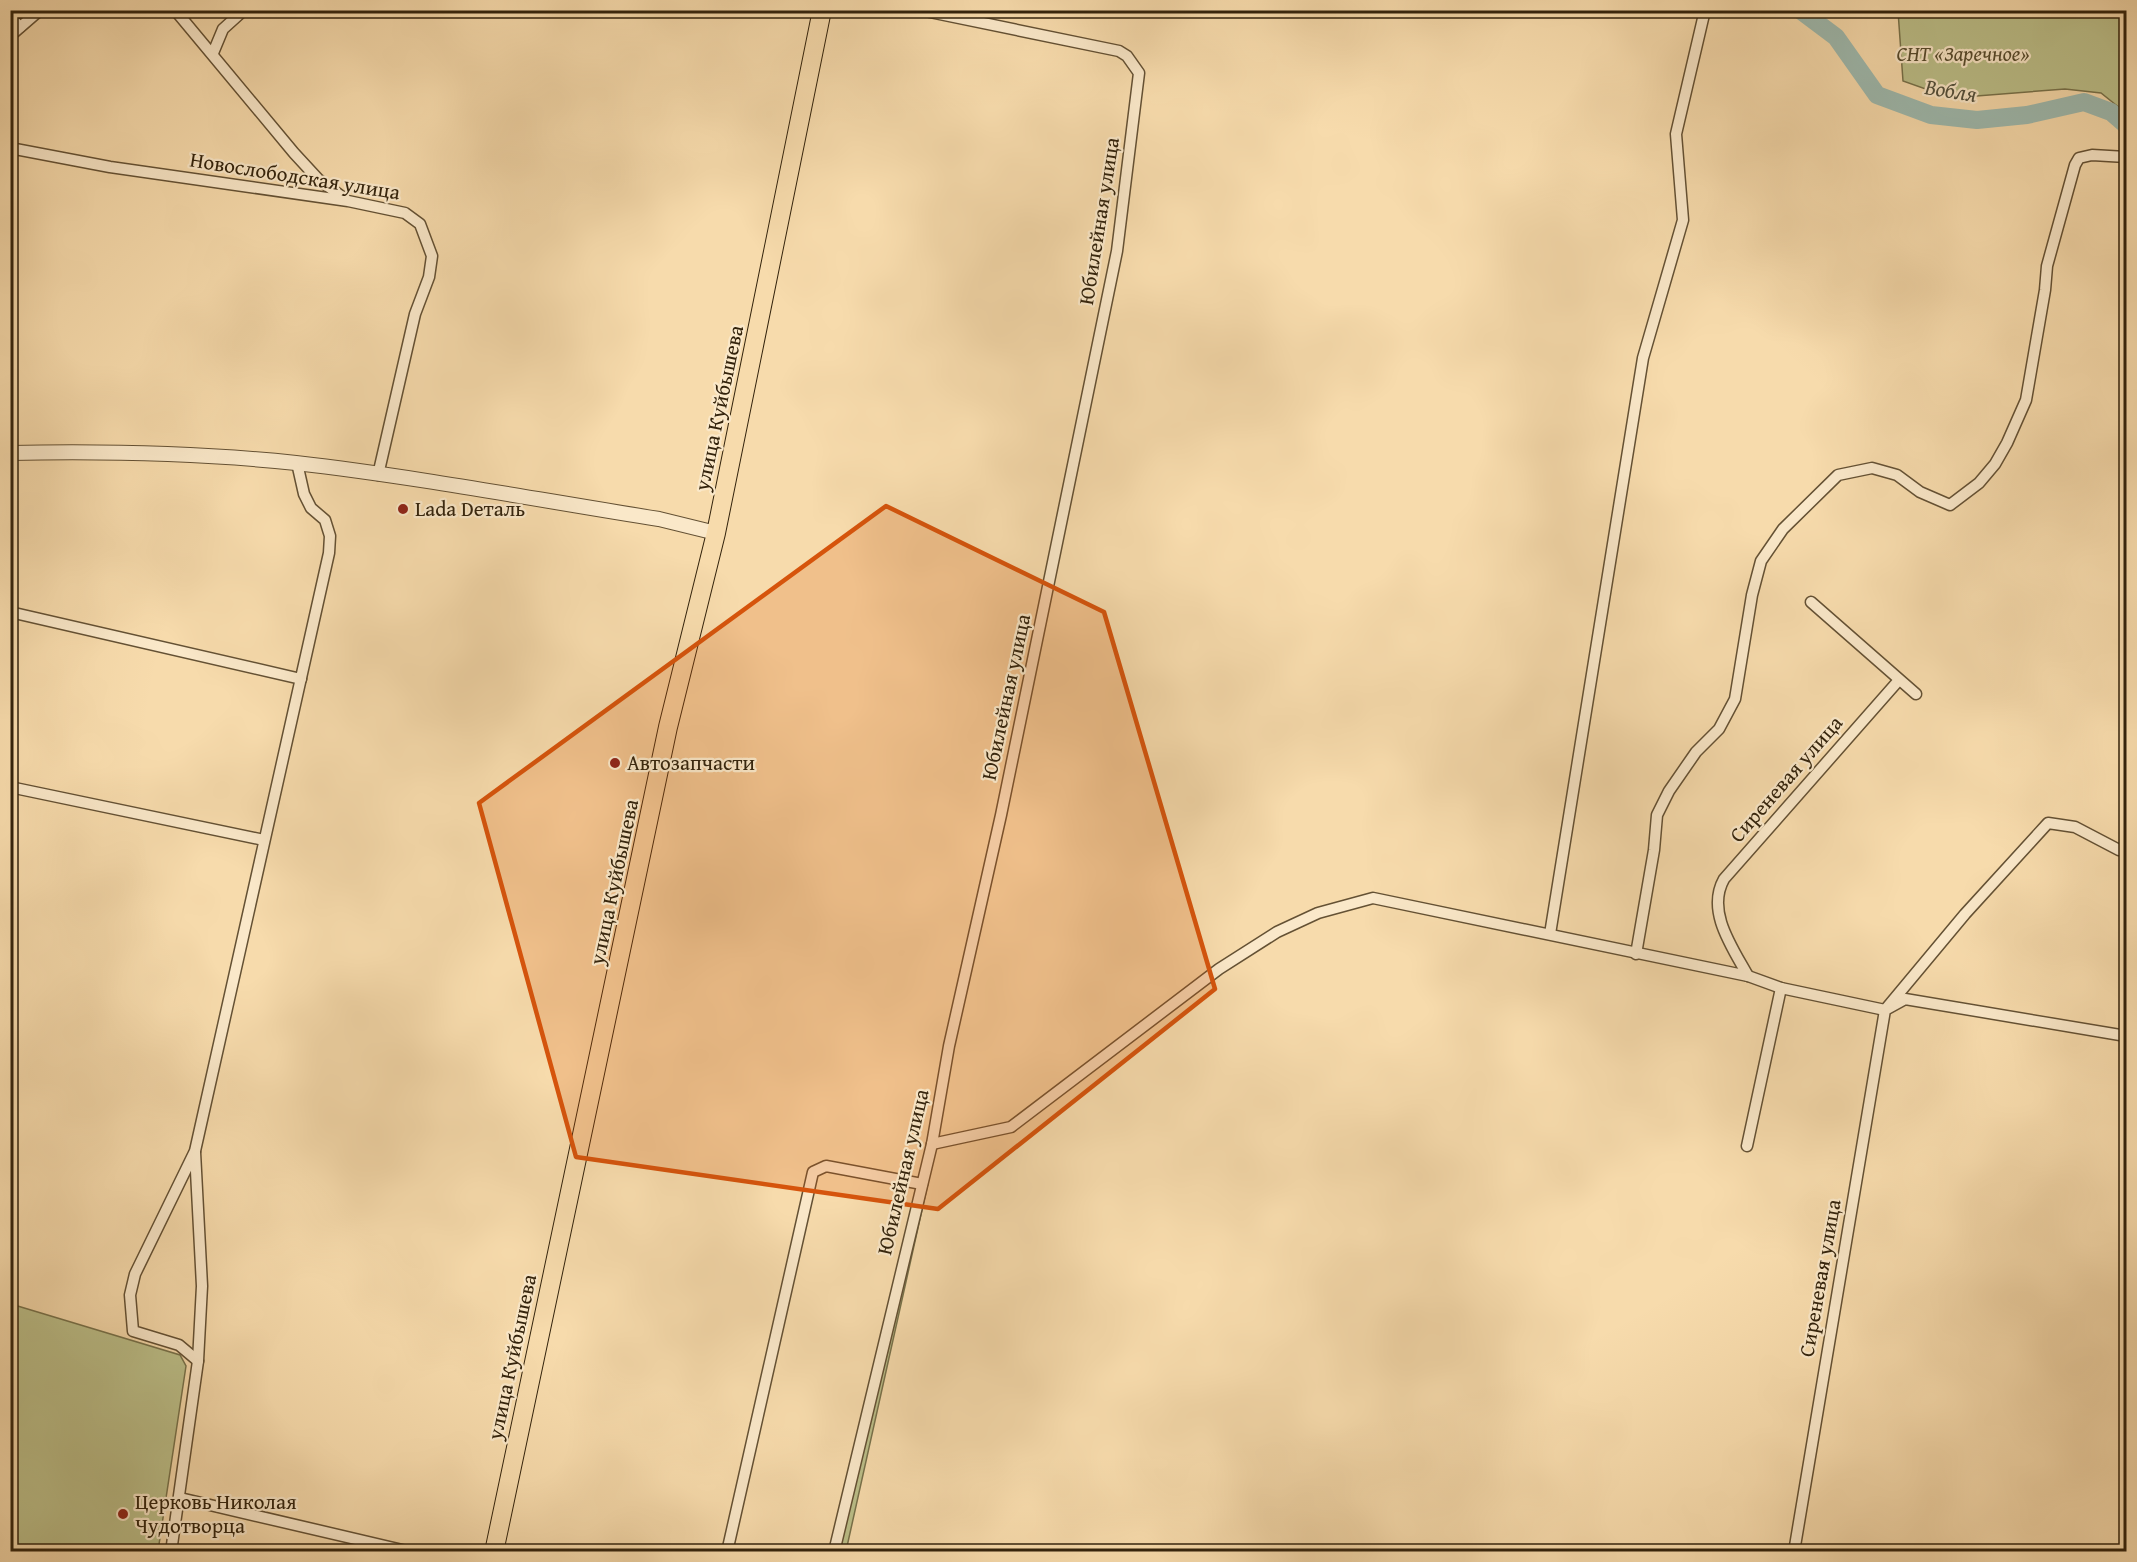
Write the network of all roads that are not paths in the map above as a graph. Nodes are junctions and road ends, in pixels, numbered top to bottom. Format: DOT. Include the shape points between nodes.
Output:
graph roads {
  1 [pos="40,10"];
  2 [pos="175,10"];
  3 [pos="244,10"];
  4 [pos="822,10"];
  5 [pos="920,10"];
  6 [pos="1705,10"];
  7 [pos="10,16"];
  8 [pos="20,27"];
  9 [pos="10,36"];
  10 [pos="213,53"];
  11 [pos="10,148"];
  12 [pos="2126,157"];
  13 [pos="348,201"];
  14 [pos="10,453"];
  15 [pos="297,464"];
  16 [pos="378,475"];
  17 [pos="716,533"];
  18 [pos="1811,602"];
  19 [pos="10,612"];
  20 [pos="301,679"];
  21 [pos="1899,680"];
  22 [pos="1916,694"];
  23 [pos="10,787"];
  24 [pos="264,840"];
  25 [pos="2127,851"];
  26 [pos="1550,934"];
  27 [pos="1636,954"];
  28 [pos="1748,976"];
  29 [pos="1781,988"];
  30 [pos="1885,1010"];
  31 [pos="2127,1036"];
  32 [pos="932,1144"];
  33 [pos="1747,1146"];
  34 [pos="195,1152"];
  35 [pos="922,1184"];
  36 [pos="198,1361"];
  37 [pos="180,1498"];
  38 [pos="171,1551"];
  39 [pos="411,1551"];
  40 [pos="494,1551"];
  41 [pos="727,1551"];
  42 [pos="834,1551"];
  43 [pos="1794,1551"];
  1 -- 8 [label="street"];
  2 -- 10 [label="street"];
  3 -- 10 [label="street" via="222,29"];
  4 -- 17 [label="highway, улица Куйбышева"];
  5 -- 32 [label="street, Юбилейная улица" via="1119,51 1139,73 1117,251 1004,803 949,1046"];
  6 -- 26 [label="street" via="1676,134 1683,220 1643,358"];
  7 -- 8 [label="street"];
  8 -- 9 [label="street"];
  10 -- 13 [label="street" via="318,179"];
  11 -- 13 [label="street, Новослободская улица" via="110,167"];
  12 -- 27 [label="street" via="2092,155 2079,158 2075,165 2047,266 2026,400 2007,443 1978,483 1950,505 1920,492 1897,475 1872,468 1838,475 1783,529 1761,561 1735,699 1719,729 1695,752 1657,814"];
  13 -- 16 [label="street, Новослободская улица" via="405,213 420,224 432,256"];
  14 -- 15 [label="street" via="196,455"];
  15 -- 16 [label="street"];
  15 -- 20 [label="street" via="304,494 311,508 325,520 330,536"];
  16 -- 17 [label="street" via="659,519"];
  17 -- 40 [label="highway, улица Куйбышева" via="669,727"];
  18 -- 21 [label="street"];
  19 -- 20 [label="street"];
  20 -- 24 [label="street"];
  21 -- 22 [label="street"];
  21 -- 28 [label="street, Сиреневая улица" via="1717,891 1719,917"];
  23 -- 24 [label="street"];
  24 -- 34 [label="street"];
  25 -- 30 [label="street" via="2075,827 2048,824 1965,914"];
  26 -- 27 [label="street"];
  26 -- 32 [label="street" via="1373,898 1318,913 1277,932 1219,969 1011,1127"];
  27 -- 28 [label="street"];
  28 -- 29 [label="street"];
  29 -- 30 [label="street"];
  29 -- 33 [label="street"];
  30 -- 31 [label="street" via="1905,999"];
  30 -- 43 [label="street, Сиреневая улица"];
  32 -- 35 [label="street, Юбилейная улица"];
  34 -- 36 [label="street" via="202,1286"];
  34 -- 36 [label="street" via="135,1274 130,1295 133,1331 180,1345"];
  35 -- 41 [label="street" via="826,1166 813,1172"];
  35 -- 42 [label="street, Юбилейная улица"];
  36 -- 37 [label="street"];
  37 -- 38 [label="street"];
  37 -- 39 [label="street"];
}
